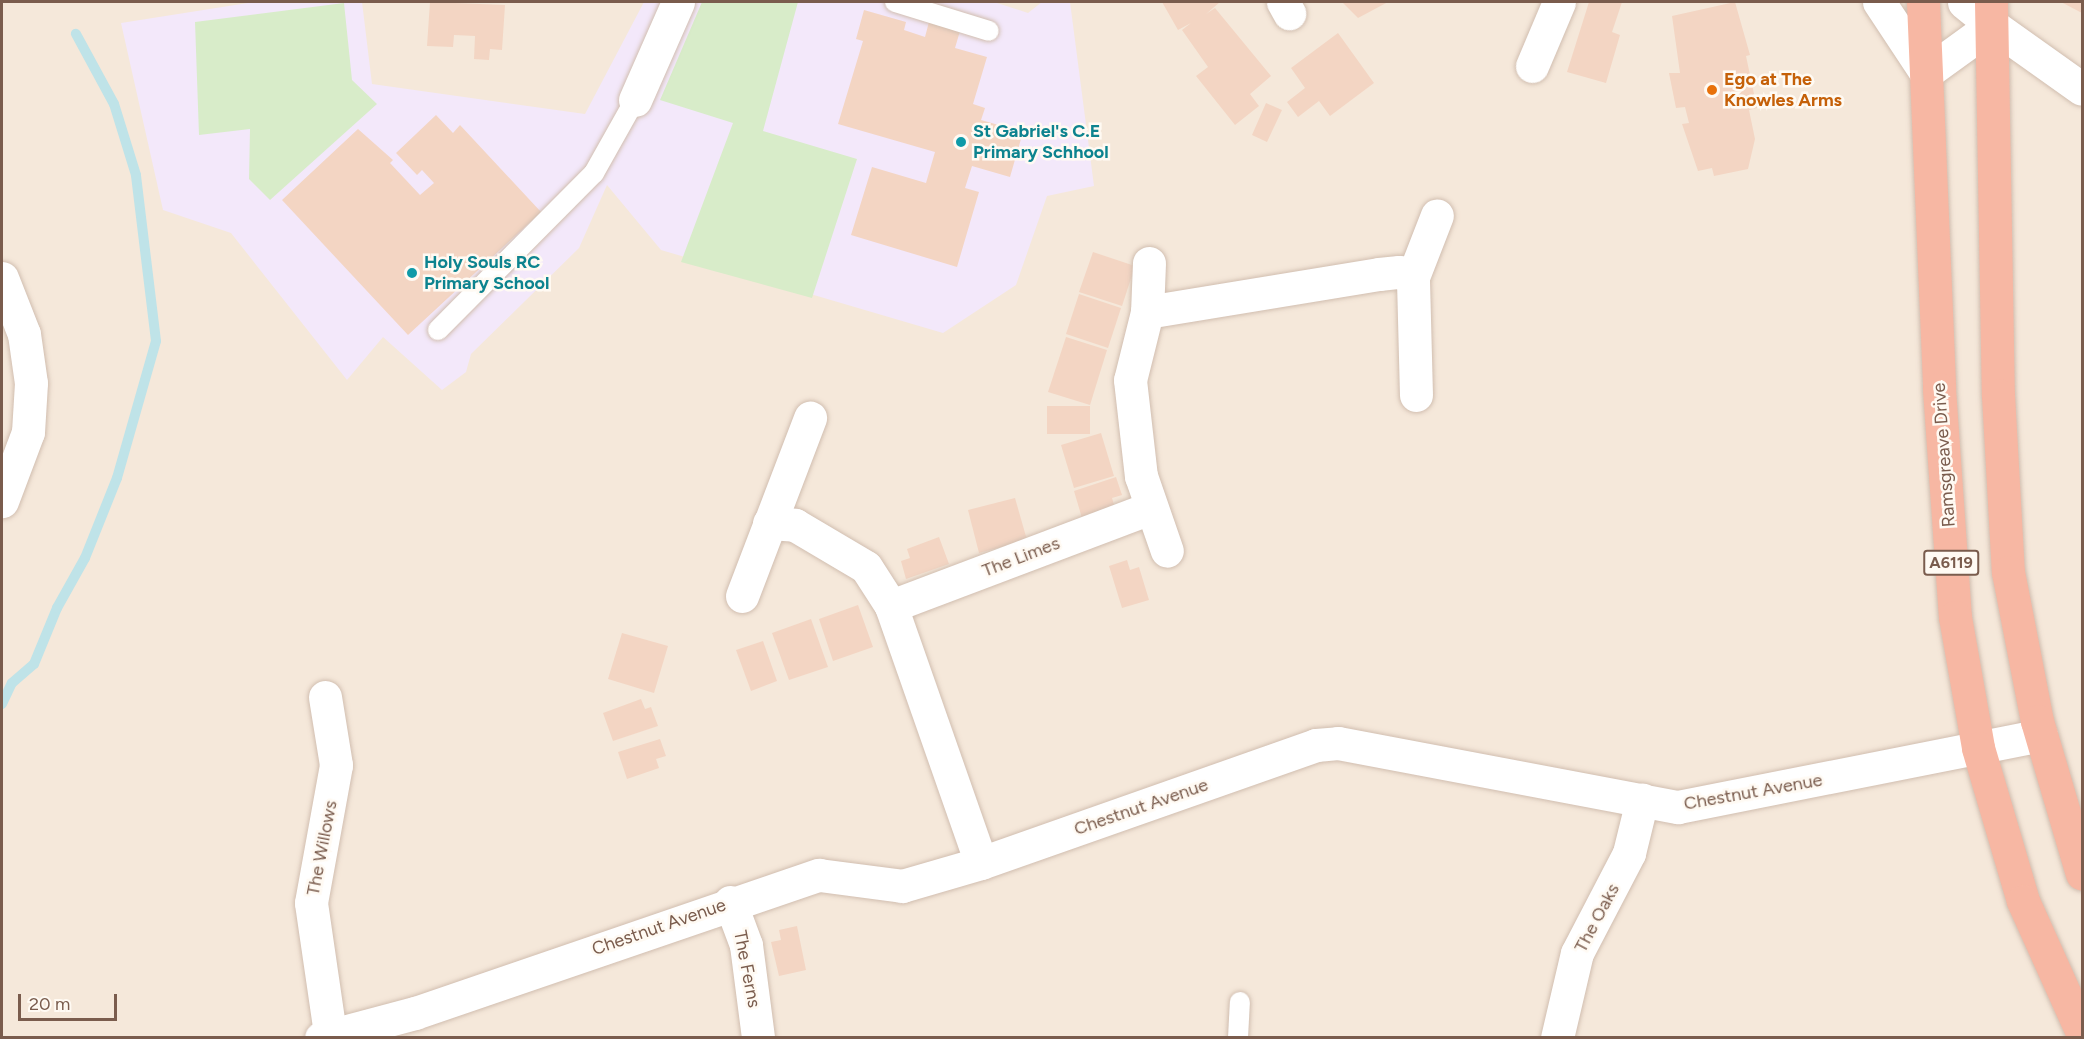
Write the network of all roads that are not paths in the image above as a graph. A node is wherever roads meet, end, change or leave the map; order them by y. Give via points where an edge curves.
1 (678, 2) edge
2 (895, 2) edge
3 (1559, 2) edge
4 (1879, 2) edge
5 (1923, 2) edge
6 (1964, 2) edge
7 (1991, 13) edge
8 (989, 31) dead end
9 (1532, 66) dead end
10 (1926, 73) junction
11 (2082, 89) edge
12 (635, 100) joint
13 (1437, 215) dead end
14 (1149, 263) dead end
15 (1413, 277) junction
16 (2, 278) edge
17 (1147, 312) junction
18 (438, 330) dead end
19 (1416, 395) dead end
20 (810, 418) dead end
21 (2, 501) edge
22 (1151, 508) junction
23 (769, 524) junction
24 (1167, 551) dead end
25 (742, 596) dead end
26 (891, 606) junction
27 (325, 698) dead end
28 (2041, 735) junction
29 (1978, 748) junction
30 (1642, 800) junction
31 (2079, 860) edge
32 (981, 863) junction
33 (730, 902) junction
34 (1240, 1002) dead end
35 (2082, 1032) edge
36 (325, 1036) edge
37 (758, 1038) edge
38 (1238, 1038) edge
39 (1557, 1038) edge

1 - 12 street
2 - 8 lane
3 - 9 street
4 - 10 street
5 - 10 highway, Ramsgreave Drive / A6119
6 - 7 street
7 - 10 street
7 - 11 street
7 - 28 highway via 1998,395 2008,572
10 - 29 highway, Ramsgreave Drive / A6119 via 1955,618
12 - 18 lane via 594,173
13 - 15 street
14 - 17 street
15 - 17 street via 1400,272 1379,274
15 - 19 street
16 - 21 street via 24,334 31,383 28,432
17 - 22 street via 1130,381 1141,476
20 - 23 street
22 - 24 street
22 - 26 street, The Limes
23 - 25 street
23 - 26 street via 795,525 866,567
26 - 32 street
27 - 36 street, The Willows via 336,765 311,903
28 - 29 street, Chestnut Avenue
28 - 31 highway
29 - 30 street, Chestnut Avenue via 1678,807
29 - 35 highway, Ramsgreave Drive / A6119 via 2023,901
30 - 32 street, Chestnut Avenue via 1338,743 1316,746
30 - 39 street, The Oaks via 1629,853 1577,953
32 - 33 street, Chestnut Avenue via 902,886 819,875
33 - 36 street, Chestnut Avenue via 415,1013
33 - 37 street, The Ferns via 746,945
34 - 38 lane

